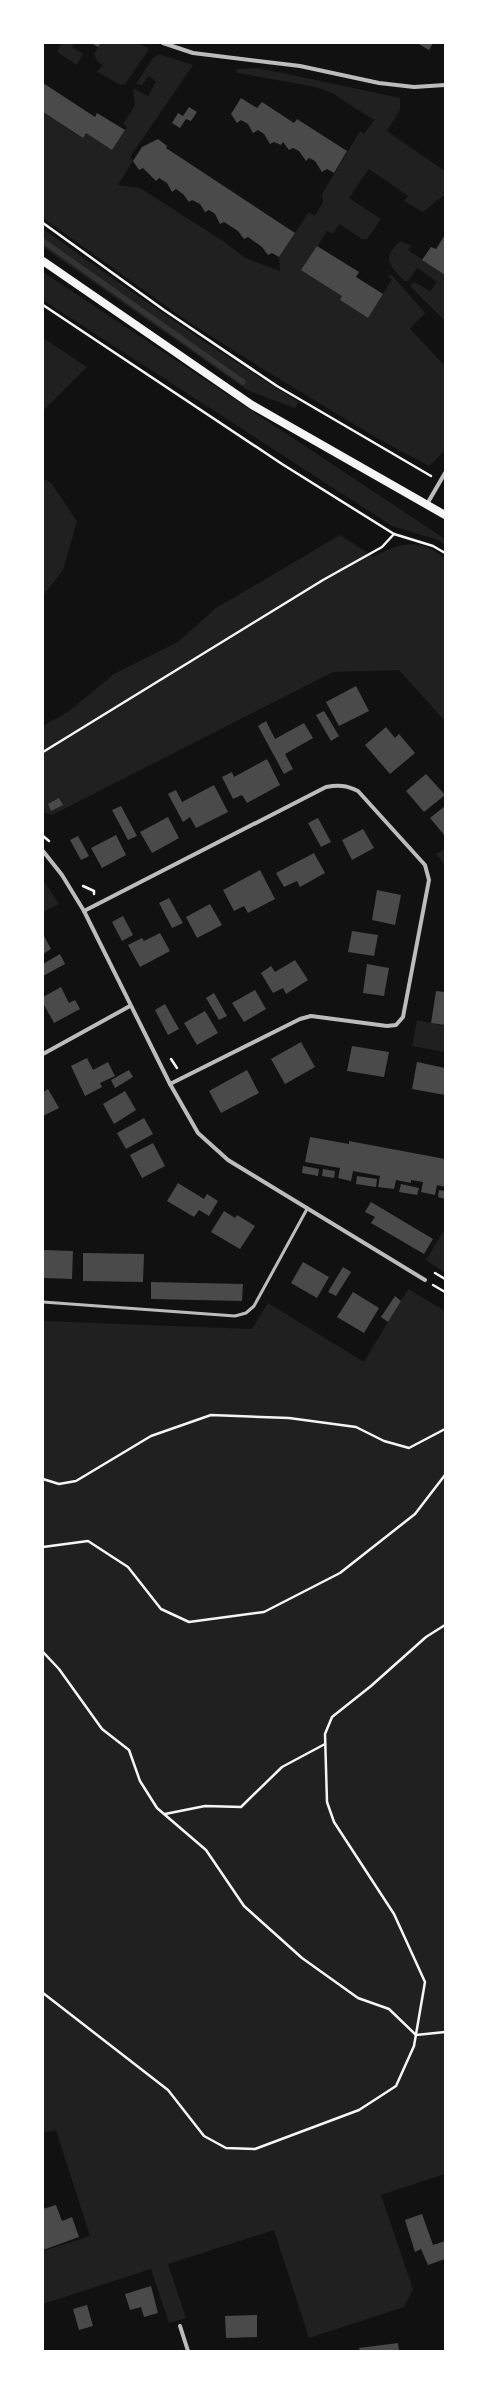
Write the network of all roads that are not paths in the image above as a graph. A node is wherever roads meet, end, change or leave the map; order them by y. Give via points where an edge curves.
1 (163, 43) edge
2 (445, 85) edge
3 (43, 261) edge
4 (445, 472) edge
5 (427, 504) junction
6 (445, 515) edge
7 (43, 852) edge
8 (84, 911) junction
9 (130, 1006) junction
10 (43, 1054) edge
11 (170, 1084) junction
12 (307, 1209) junction
13 (424, 1280) dead end
14 (43, 1302) edge
15 (180, 2326) dead end
16 (188, 2351) edge

1 - 2 street via 193,53 300,66 379,83 414,87
3 - 5 main road via 252,405
4 - 5 street
5 - 6 main road
7 - 8 street via 62,875
8 - 9 street
8 - 11 street via 326,787 337,785 349,786 358,791 425,865 429,880 403,1017 396,1025 311,1016 300,1019
9 - 10 street
9 - 11 street
11 - 12 street via 198,1133 213,1148
12 - 13 street
12 - 14 lane via 254,1306 246,1313 235,1316
15 - 16 street

